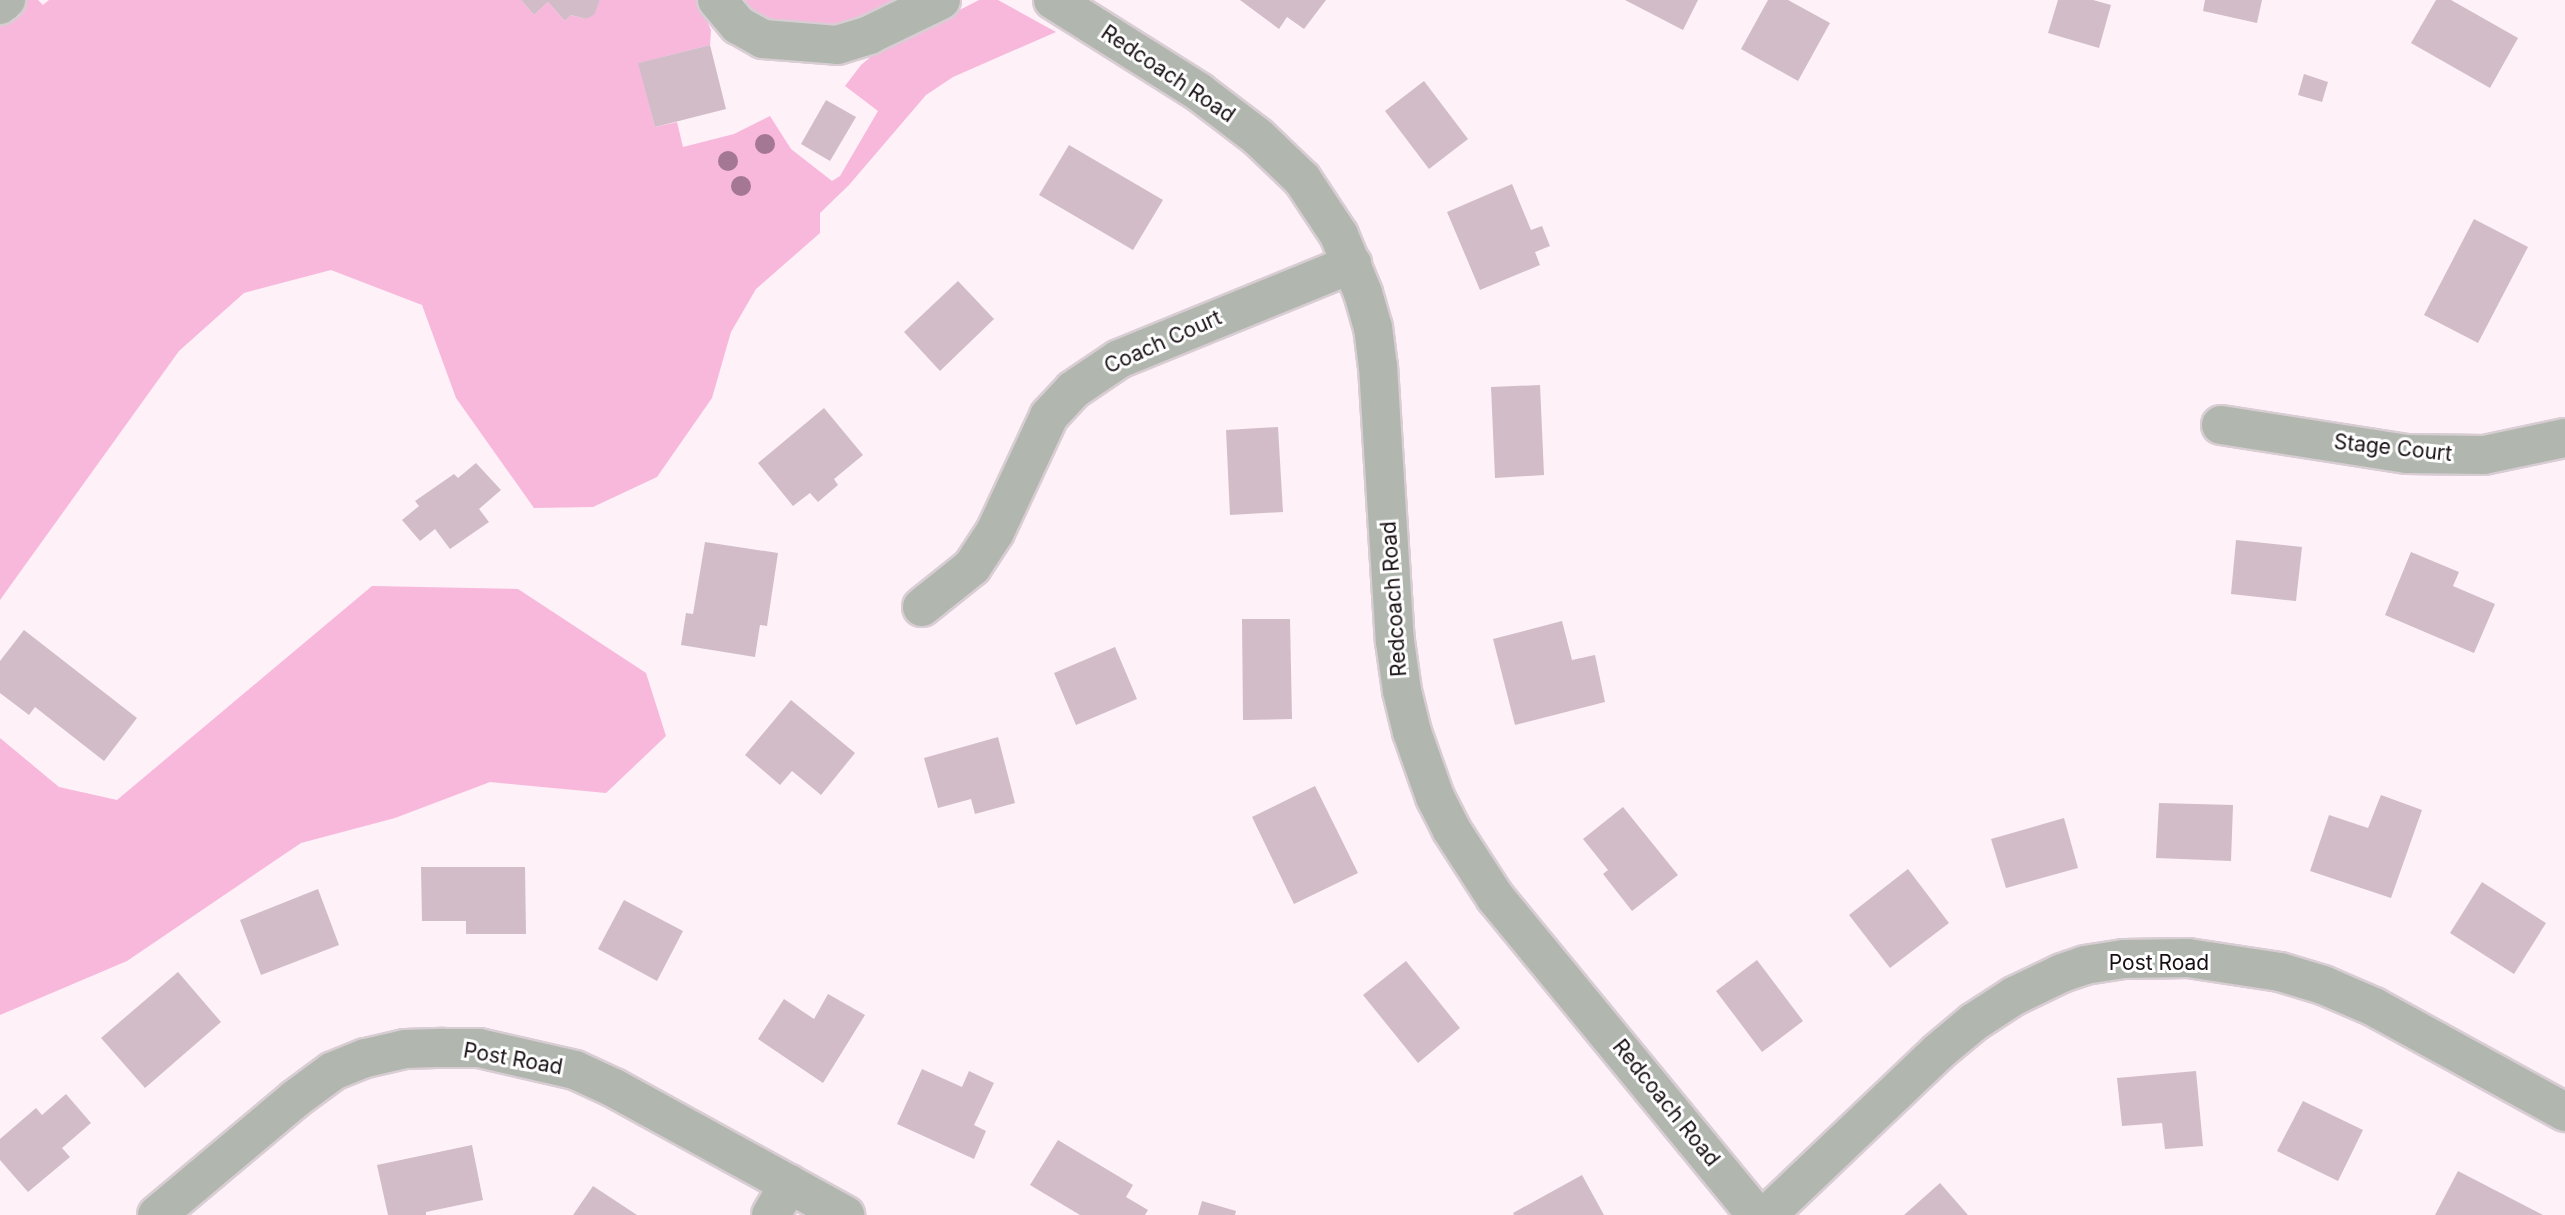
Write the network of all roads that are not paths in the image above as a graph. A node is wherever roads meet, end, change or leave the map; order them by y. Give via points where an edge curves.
1 (6, 0) edge
2 (716, 0) edge
3 (941, 0) edge
4 (1064, 2) edge
5 (0, 5) edge
6 (1352, 264) junction
7 (2221, 425) dead end
8 (2565, 438) edge
9 (922, 607) dead end
10 (2565, 1112) edge
11 (780, 1200) edge
12 (157, 1215) edge
13 (845, 1215) edge
14 (1756, 1215) edge
15 (1767, 1215) edge

1 - 5 street
2 - 3 street via 738,25 763,39 837,45 869,35
4 - 6 street, Redcoach Road via 1199,92 1272,150 1322,207
6 - 9 street, Coach Court via 1119,359 1073,390 1049,416 995,532 972,567
6 - 14 street, Redcoach Road via 1373,327 1378,366 1402,691 1435,797 1495,897
7 - 8 street, Stage Court via 2407,454 2484,455
10 - 15 street, Post Road via 2374,1007 2323,985 2280,972 2211,961 2124,959 2062,973 1974,1022
11 - 12 street, Post Road via 614,1088 575,1070 479,1048 405,1049 333,1071
11 - 13 street, Post Road

